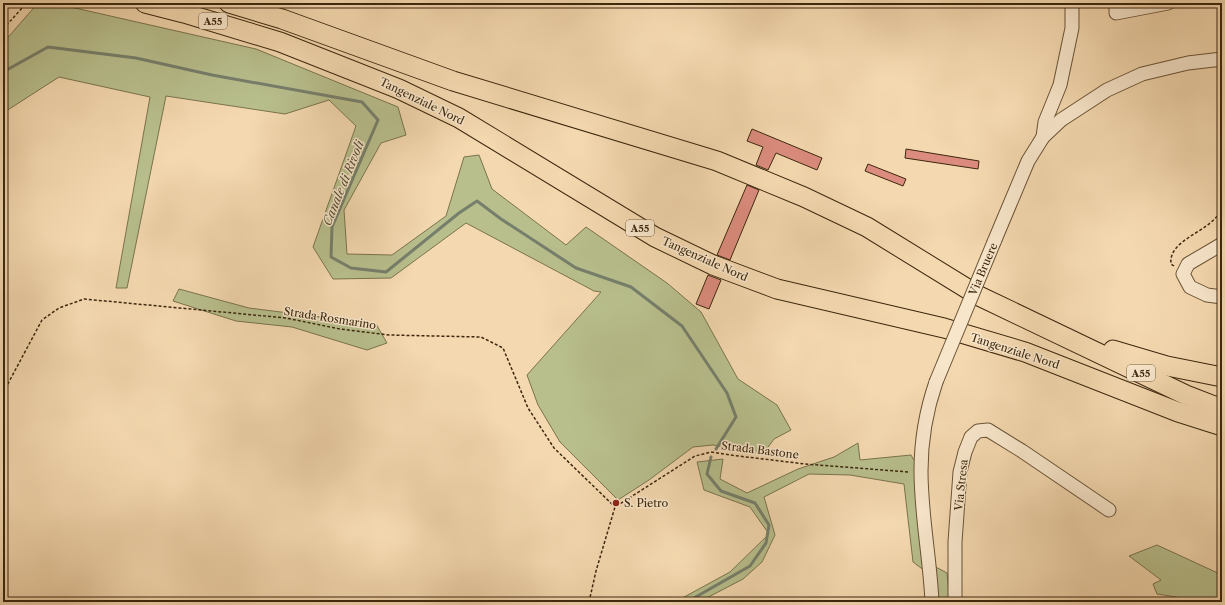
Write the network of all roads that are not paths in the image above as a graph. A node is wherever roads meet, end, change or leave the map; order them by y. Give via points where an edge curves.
1 (145, 3) edge
2 (229, 3) edge
3 (1072, 3) edge
4 (1116, 3) edge
5 (1168, 3) edge
6 (1222, 59) edge
7 (1043, 137) junction
8 (1222, 244) edge
9 (1222, 297) edge
10 (1062, 335) junction
11 (1222, 377) edge
12 (1222, 409) edge
13 (1178, 412) junction
14 (1222, 426) edge
15 (1222, 434) edge
16 (1108, 510) dead end
17 (932, 602) edge
18 (955, 602) edge

1 - 13 highway, Tangenziale Nord / A55 via 280,42 400,88 459,118 655,237 720,267 777,289 944,328 1025,352
2 - 10 highway, A55 via 282,19 460,83 717,161 804,197 867,227 979,296
3 - 7 street via 1072,28 1060,85 1045,122
4 - 5 street via 1116,13
6 - 7 street, Via Bruere via 1156,69 1127,80 1080,107
7 - 17 street, Via Bruere, bridge via 1028,161 930,399 921,472
8 - 9 street via 1188,264 1183,274 1190,287 1207,295
10 - 11 highway, A55 via 1167,366
10 - 12 highway, A55 via 1186,395
13 - 14 highway, A55
13 - 15 highway, A55
16 - 18 street, Via Stresa via 995,434 988,430 978,431 971,437 964,452 960,472

